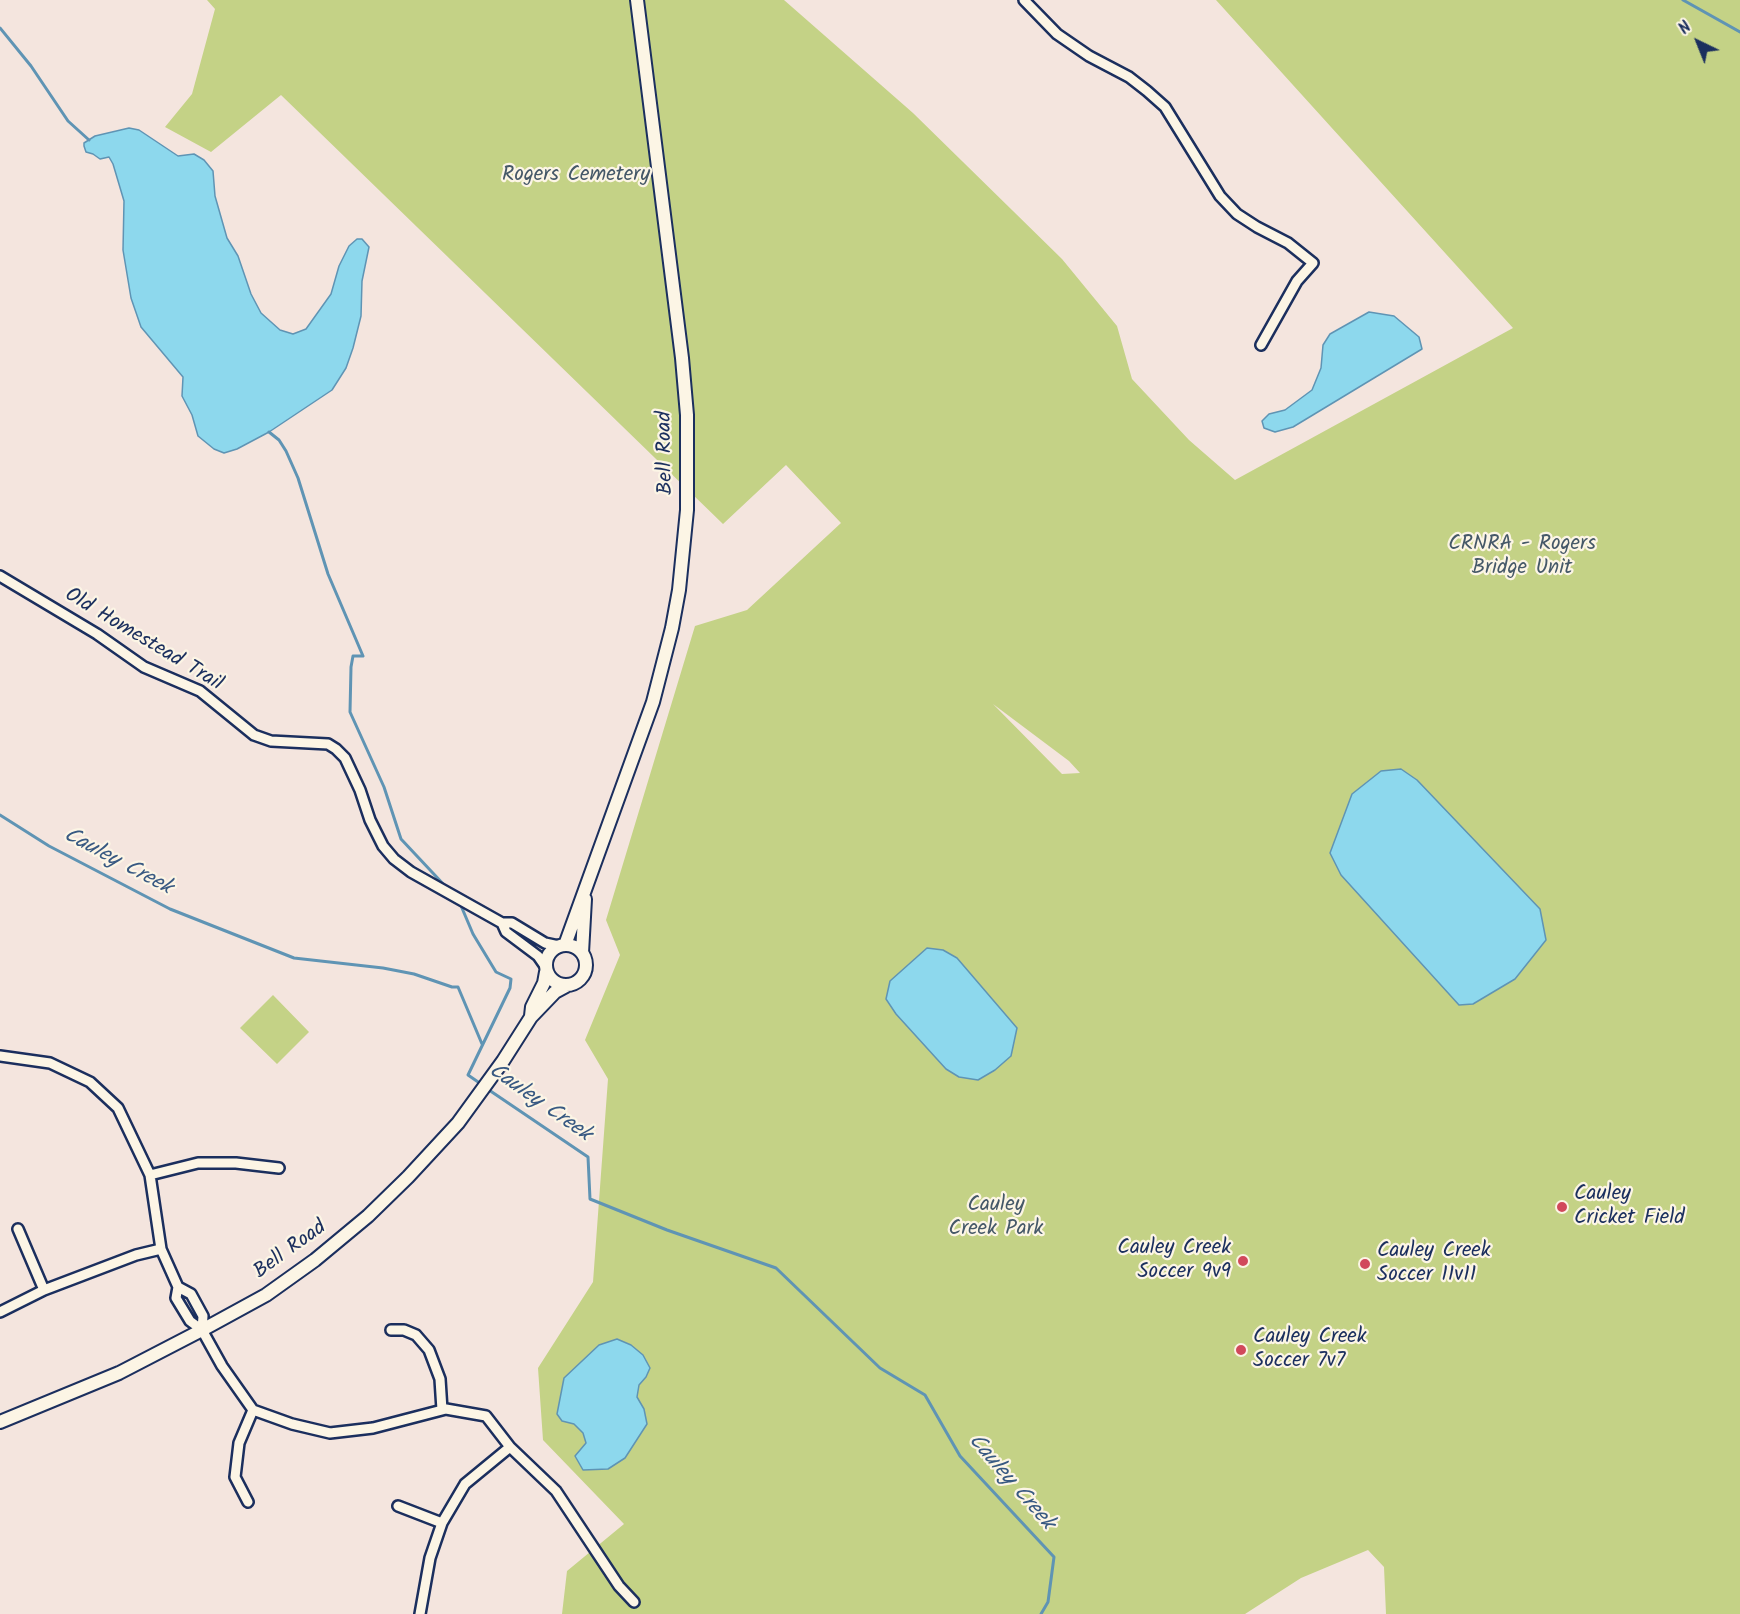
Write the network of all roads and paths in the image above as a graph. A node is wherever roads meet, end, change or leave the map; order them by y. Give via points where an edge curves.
1 (637, 0) edge
2 (1024, 0) edge
3 (1261, 345) dead end
4 (0, 576) edge
5 (585, 892) junction
6 (502, 923) junction
7 (562, 945) junction
8 (582, 953) junction
9 (546, 969) junction
10 (568, 986) junction
11 (531, 1017) junction
12 (0, 1056) edge
13 (279, 1168) dead end
14 (150, 1174) junction
15 (18, 1229) dead end
16 (161, 1249) junction
17 (178, 1287) junction
18 (44, 1290) junction
19 (0, 1312) edge
20 (202, 1330) junction
21 (391, 1330) dead end
22 (253, 1410) junction
23 (442, 1410) junction
24 (0, 1422) edge
25 (510, 1447) junction
26 (248, 1502) dead end
27 (398, 1506) dead end
28 (442, 1523) junction
29 (634, 1602) dead end
30 (420, 1614) edge

1 - 5 street, Bell Road via 682,358 687,415 687,510 679,590 663,663 647,721
2 - 3 street via 1057,34 1129,77 1165,107 1220,196 1238,214 1314,263 1296,281
4 - 6 street, Old Homestead Trail via 144,667 200,691 254,735 271,741 328,744 336,749 345,758 370,820 394,859
5 - 7 street, Bell Road
5 - 8 street, Bell Road
6 - 7 street via 512,923 545,943
6 - 9 street via 506,932 538,956
7 - 8 street
7 - 9 street, Bell Road via 549,954
8 - 10 street, Bell Road via 584,973
9 - 10 street via 555,983
9 - 11 street, Bell Road
10 - 11 street, Bell Road via 555,992
11 - 20 street, Bell Road via 458,1123 368,1216 266,1295
12 - 14 street via 50,1063 90,1082 118,1108
13 - 14 street via 198,1163
14 - 16 street
15 - 18 street
16 - 17 street
16 - 18 street
17 - 20 street via 176,1298 189,1321
17 - 20 street via 190,1294 203,1316
18 - 19 street
20 - 22 street
20 - 24 street, Bell Road via 119,1373
21 - 23 street via 416,1335 429,1350 440,1379
22 - 23 street via 330,1433 373,1428
22 - 26 street via 239,1443 235,1477
23 - 25 street via 486,1416
25 - 28 street via 465,1484
25 - 29 street via 556,1491 619,1586
27 - 28 street
28 - 30 street via 430,1558

